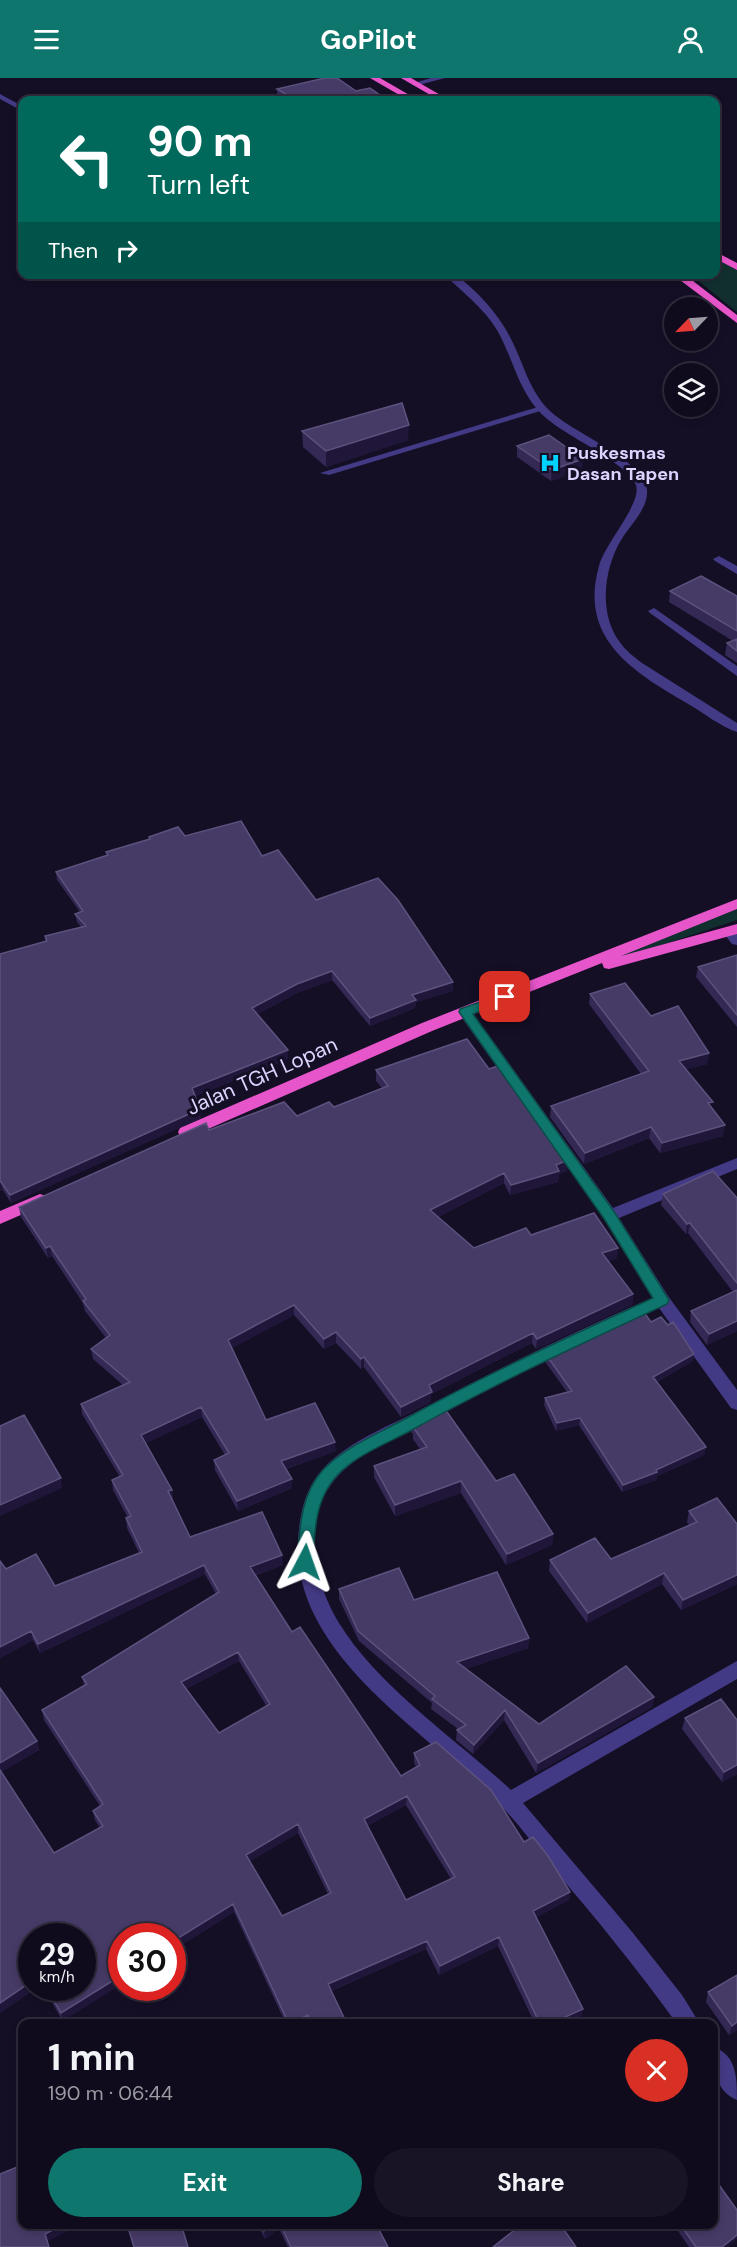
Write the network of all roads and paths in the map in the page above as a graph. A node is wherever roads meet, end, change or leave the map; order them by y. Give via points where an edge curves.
1 (374, 78) edge
2 (405, 78) edge
3 (441, 78) edge
4 (416, 84) junction
5 (0, 96) edge
6 (407, 96) edge
7 (438, 96) edge
8 (18, 107) edge
9 (720, 257) edge
10 (737, 267) edge
11 (455, 279) edge
12 (684, 279) edge
13 (737, 320) edge
14 (542, 409) junction
15 (325, 473) edge
16 (719, 559) dead end
17 (737, 571) edge
18 (654, 611) dead end
19 (737, 672) edge
20 (737, 728) edge
21 (737, 904) edge
22 (734, 933) edge
23 (544, 982) junction
24 (465, 1012) junction
25 (174, 1137) edge
26 (737, 1163) edge
27 (51, 1195) edge
28 (610, 1216) junction
29 (0, 1218) edge
30 (662, 1300) junction
31 (737, 1402) edge
32 (737, 1669) edge
33 (509, 1801) junction
34 (686, 2019) edge
35 (718, 2063) edge
36 (737, 2089) edge

1 - 6 highway
2 - 4 highway
3 - 4 street
4 - 7 highway
5 - 8 street
9 - 10 highway
11 - 14 street via 490,312 530,393
12 - 13 highway
14 - 15 street
14 - 20 street via 631,470 640,484 638,503 604,570 600,598 606,630 636,664
16 - 17 street
18 - 19 street
21 - 23 highway
22 - 23 highway
23 - 24 highway, Jalan TGH Lopan
24 - 25 highway, Jalan TGH Lopan
24 - 28 street
26 - 28 street
27 - 29 highway
28 - 30 street
30 - 31 street
30 - 33 street via 478,1386 346,1458 326,1477 308,1516 305,1562 313,1592 328,1623 351,1654 386,1689
32 - 33 street
33 - 34 street via 659,1980
35 - 36 street

